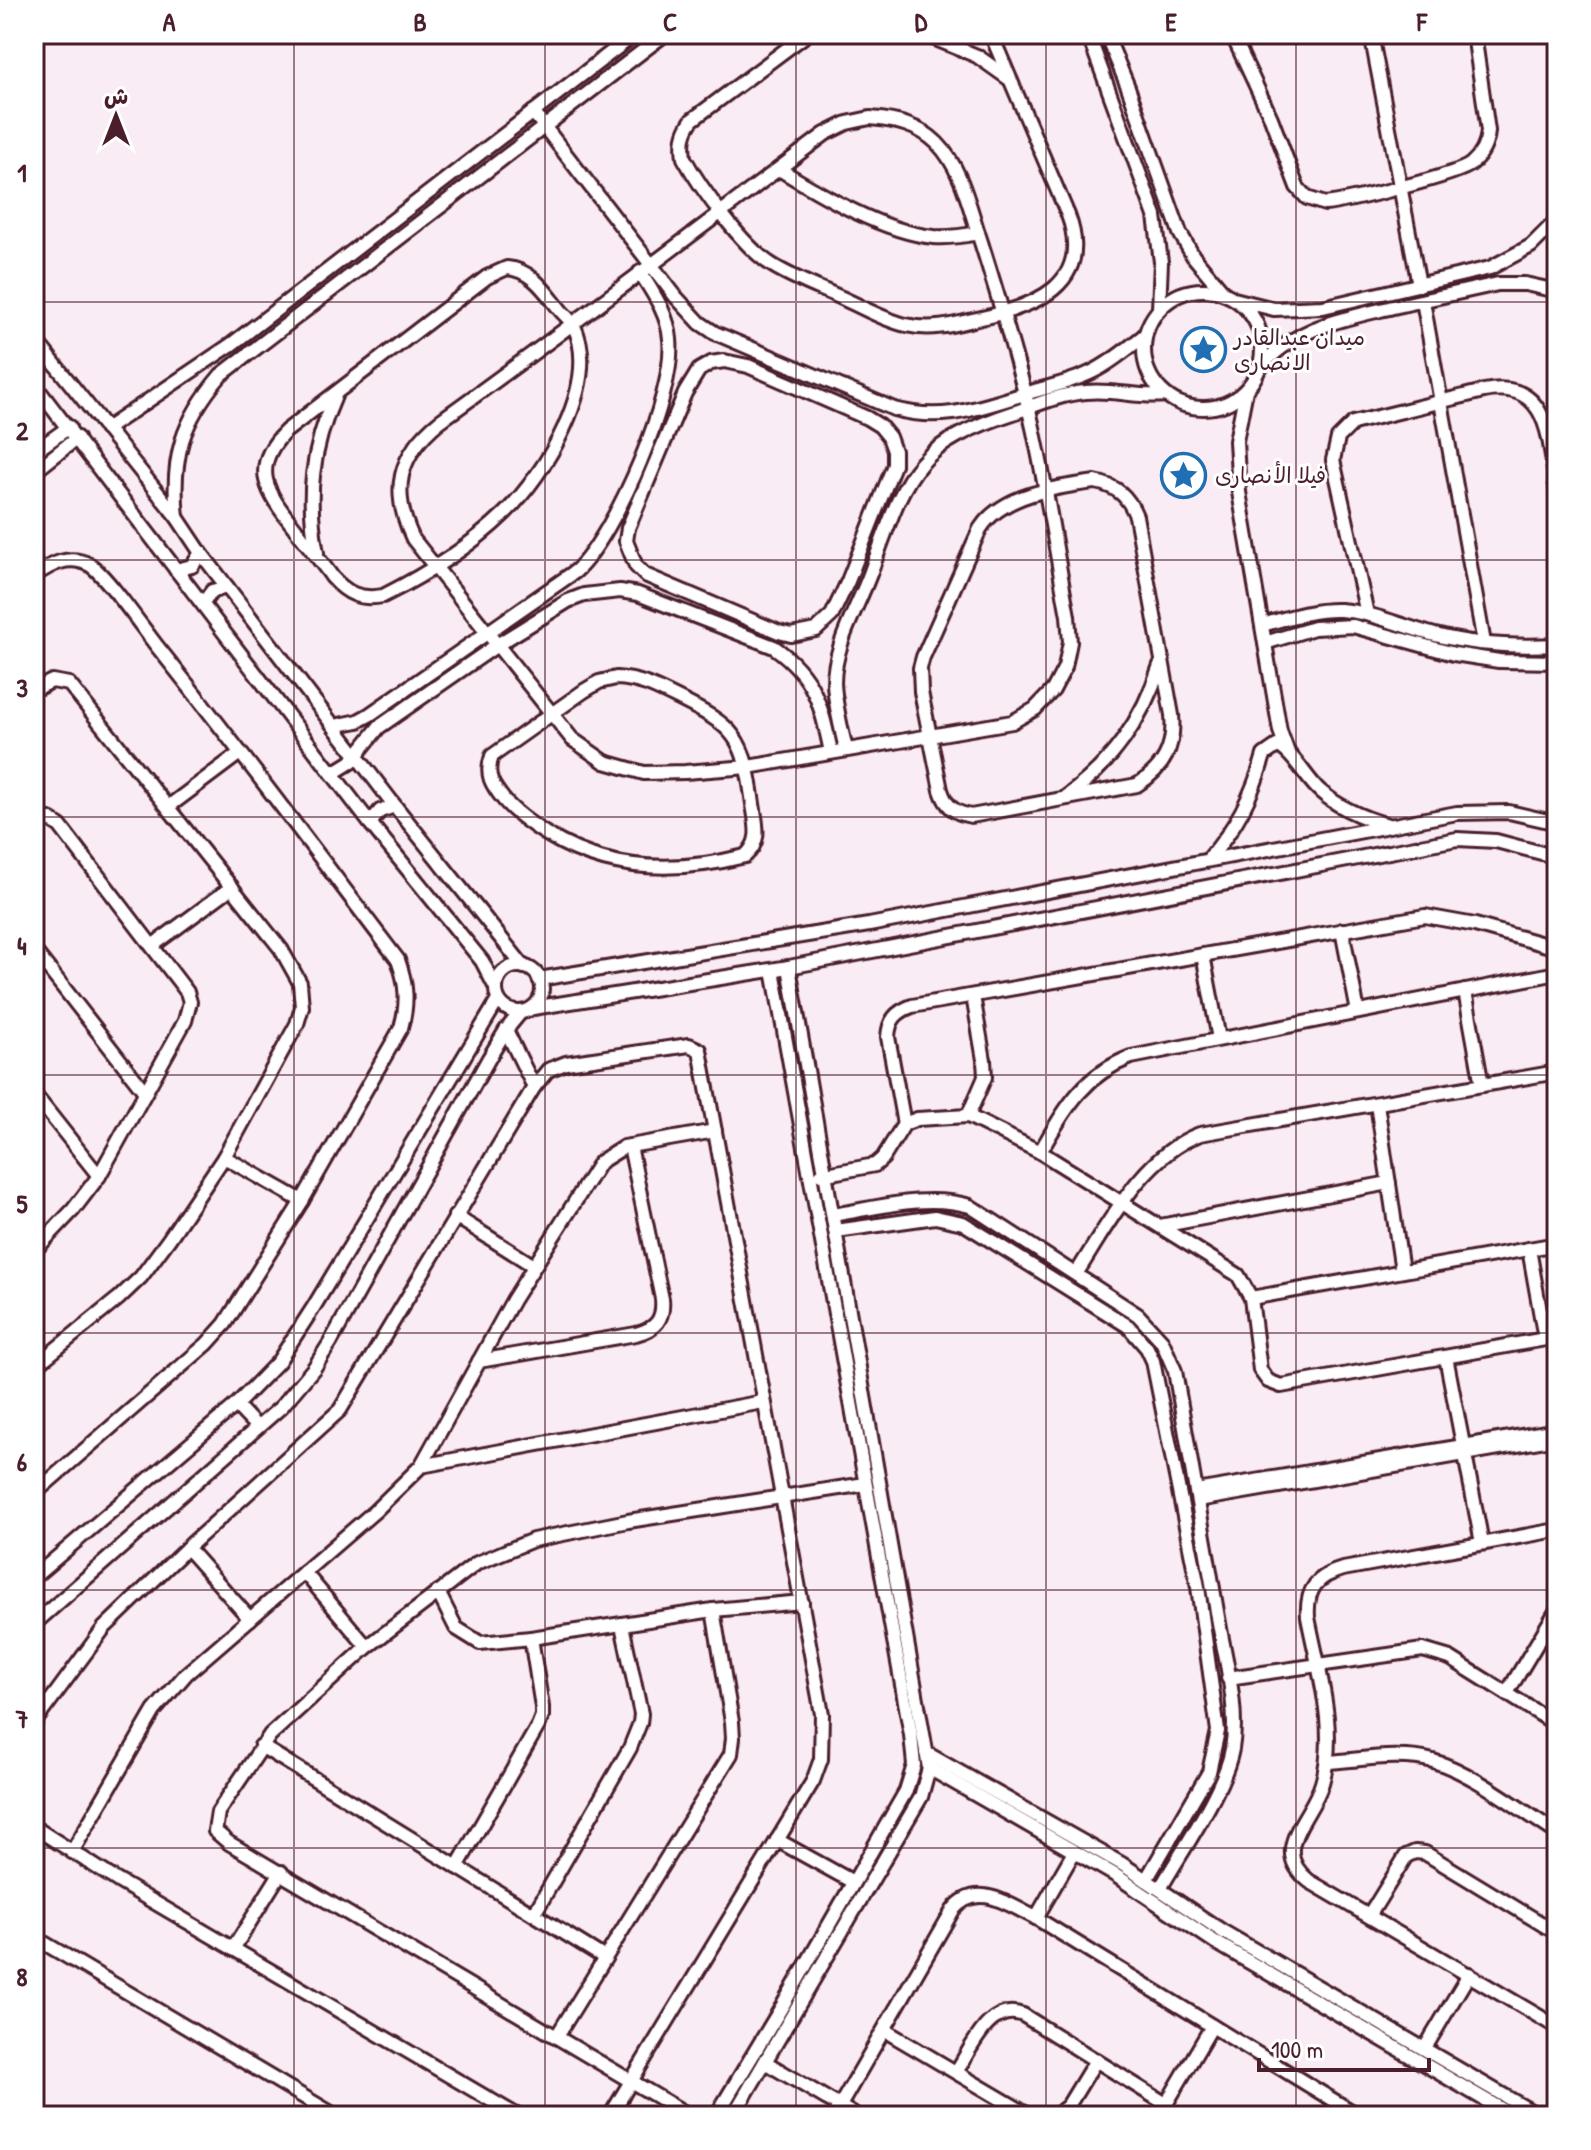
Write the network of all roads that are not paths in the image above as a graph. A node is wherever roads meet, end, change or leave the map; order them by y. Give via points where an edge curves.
1 (635, 34) edge
2 (665, 34) edge
3 (807, 34) edge
4 (923, 34) edge
5 (991, 34) edge
6 (1088, 34) edge
7 (1106, 34) edge
8 (1232, 34) edge
9 (1371, 34) edge
10 (1474, 34) edge
11 (1010, 79) junction
12 (533, 112) junction
13 (545, 127) junction
14 (779, 169) junction
15 (1399, 186) junction
16 (722, 211) junction
17 (1557, 220) edge
18 (978, 233) junction
19 (645, 268) junction
20 (1419, 285) junction
21 (1557, 291) edge
22 (1232, 297) junction
23 (1423, 301) junction
24 (1159, 309) junction
25 (1004, 313) junction
26 (574, 326) junction
27 (1145, 335) junction
28 (34, 338) edge
29 (731, 341) junction
30 (724, 361) junction
31 (1260, 368) junction
32 (34, 384) edge
33 (1246, 390) junction
34 (336, 393) junction
35 (1025, 394) junction
36 (1165, 395) junction
37 (1441, 402) junction
38 (1029, 407) junction
39 (69, 427) junction
40 (106, 429) junction
41 (77, 438) junction
42 (34, 452) edge
43 (894, 465) junction
44 (34, 472) edge
45 (912, 473) junction
46 (1045, 492) junction
47 (1557, 492) edge
48 (177, 517) junction
49 (201, 553) junction
50 (318, 558) junction
51 (434, 566) junction
52 (176, 570) junction
53 (645, 575) junction
54 (34, 576) edge
55 (227, 587) junction
56 (638, 594) junction
57 (203, 603) junction
58 (839, 603) junction
59 (856, 612) junction
60 (1367, 614) junction
61 (1262, 625) junction
62 (779, 632) junction
63 (487, 633) junction
64 (1265, 643) junction
65 (1484, 643) junction
66 (497, 645) junction
67 (1557, 645) edge
68 (774, 647) junction
69 (1161, 662) junction
70 (1557, 662) edge
71 (34, 690) edge
72 (551, 713) junction
73 (334, 726) junction
74 (929, 735) junction
75 (846, 749) junction
76 (1287, 750) junction
77 (831, 752) junction
78 (240, 753) junction
79 (356, 756) junction
80 (748, 767) junction
81 (330, 770) junction
82 (1063, 799) junction
83 (395, 806) junction
84 (168, 807) junction
85 (34, 817) edge
86 (370, 823) junction
87 (1557, 823) edge
88 (1391, 826) junction
89 (1557, 857) edge
90 (1208, 860) junction
91 (232, 887) junction
92 (941, 912) junction
93 (901, 919) junction
94 (1342, 930) junction
95 (945, 937) junction
96 (900, 945) junction
97 (152, 946) junction
98 (1557, 948) edge
99 (34, 950) edge
100 (1203, 955) junction
101 (524, 967) junction
102 (789, 967) junction
103 (773, 970) junction
104 (1557, 973) edge
105 (539, 979) junction
106 (1465, 991) junction
107 (497, 994) junction
108 (973, 996) junction
109 (526, 1010) junction
110 (1358, 1012) junction
111 (506, 1030) junction
112 (1219, 1039) junction
113 (1557, 1072) edge
114 (1482, 1085) junction
115 (534, 1087) junction
116 (145, 1092) junction
117 (34, 1094) edge
118 (1377, 1104) junction
119 (968, 1116) junction
120 (904, 1124) junction
121 (715, 1131) junction
122 (630, 1146) junction
123 (1040, 1152) junction
124 (224, 1157) junction
125 (825, 1174) junction
126 (99, 1176) junction
127 (810, 1177) junction
128 (1389, 1183) junction
129 (302, 1201) junction
130 (1122, 1203) junction
131 (833, 1215) junction
132 (455, 1216) junction
133 (1160, 1226) junction
134 (836, 1231) junction
135 (1557, 1244) edge
136 (36, 1246) edge
137 (1529, 1249) junction
138 (534, 1266) junction
139 (1402, 1271) junction
140 (1076, 1274) junction
141 (1251, 1298) junction
142 (1138, 1315) junction
143 (1128, 1326) junction
144 (1551, 1338) edge
145 (1446, 1357) junction
146 (479, 1361) junction
147 (34, 1367) edge
148 (763, 1402) junction
149 (236, 1405) junction
150 (257, 1427) junction
151 (1557, 1430) edge
152 (1557, 1438) edge
153 (1464, 1450) junction
154 (421, 1466) junction
155 (865, 1484) junction
156 (34, 1494) edge
157 (781, 1496) junction
158 (1197, 1496) junction
159 (1557, 1530) edge
160 (1482, 1543) junction
161 (187, 1548) junction
162 (304, 1572) junction
163 (34, 1577) edge
164 (1213, 1585) junction
165 (1198, 1587) junction
166 (438, 1592) junction
167 (802, 1602) junction
168 (713, 1610) junction
169 (1557, 1610) edge
170 (250, 1619) junction
171 (34, 1624) edge
172 (622, 1625) junction
173 (531, 1638) junction
174 (367, 1647) junction
175 (1317, 1665) junction
176 (906, 1672) junction
177 (1228, 1678) junction
178 (1507, 1693) junction
179 (34, 1723) edge
180 (1557, 1725) edge
181 (261, 1746) junction
182 (926, 1753) junction
183 (1327, 1762) junction
184 (929, 1768) junction
185 (976, 1788) junction
186 (34, 1827) edge
187 (885, 1828) junction
188 (1557, 1833) edge
189 (898, 1836) junction
190 (777, 1840) junction
191 (72, 1852) junction
192 (1074, 1852) junction
193 (457, 1867) junction
194 (1119, 1869) junction
195 (281, 1872) junction
196 (1146, 1880) junction
197 (853, 1882) junction
198 (1160, 1889) junction
199 (534, 1914) junction
200 (1369, 1916) junction
201 (1036, 1918) junction
202 (1557, 1933) edge
203 (34, 1937) edge
204 (233, 1949) junction
205 (605, 1958) junction
206 (1469, 1974) junction
207 (783, 2005) junction
208 (796, 2013) junction
209 (1212, 2026) junction
210 (1557, 2027) edge
211 (884, 2030) junction
212 (557, 2036) junction
213 (1425, 2048) junction
214 (1096, 2060) junction
215 (765, 2062) junction
216 (956, 2072) junction
217 (632, 2081) junction
218 (1469, 2081) junction
219 (1162, 2110) edge
220 (837, 2111) edge
221 (336, 2116) edge
222 (518, 2116) edge
223 (610, 2116) edge
224 (690, 2116) edge
225 (716, 2116) edge
226 (733, 2116) edge
227 (856, 2116) edge
228 (1030, 2116) edge
229 (1055, 2116) edge
230 (1359, 2116) edge
231 (1513, 2116) edge
232 (1539, 2116) edge

1 - 12 street
2 - 13 street
3 - 16 street via 702,111 684,131 684,158
4 - 11 street via 977,56
5 - 11 street
6 - 24 street via 1155,216 1161,262
7 - 22 street via 1180,233 1208,277
8 - 15 street via 1301,193 1325,204
9 - 15 street
10 - 15 street via 1488,124 1482,151 1460,171
11 - 25 street via 1068,215 1075,251 1061,284 1047,296
12 - 13 street
12 - 40 street via 232,344
13 - 19 street
13 - 48 street via 221,375 201,399 181,441 174,486
14 - 16 street
14 - 18 street via 846,206 911,232 944,237
14 - 18 street via 847,123 894,120 917,128 951,161
15 - 20 street
16 - 19 street
16 - 25 street via 748,246 772,265 902,325 941,328
17 - 20 street via 1531,246 1504,262
18 - 25 street
19 - 26 street
19 - 29 street via 687,311
19 - 63 street via 666,320 671,354 667,388 644,450 607,532 588,560
20 - 22 street via 1293,310
21 - 23 street via 1498,284
22 - 24 street via 1213,291 1184,293
22 - 31 street via 1252,315 1259,330
23 - 31 street via 1320,325 1280,347
23 - 37 street
24 - 27 street
25 - 35 street
26 - 34 street via 527,273 507,268 487,277
26 - 51 street via 580,372 577,396 557,444 506,512
26 - 51 street via 440,421 409,454 400,486 403,519
27 - 35 street via 1097,370
27 - 36 street via 1146,368
28 - 40 street
29 - 30 street
29 - 35 street via 915,415 957,413
30 - 43 street via 748,366 880,426 889,437
30 - 53 street via 699,370 692,380 628,528 629,554
31 - 33 street
32 - 39 street
33 - 36 street via 1218,407 1202,409
33 - 61 street via 1235,459
34 - 50 street via 320,435 310,490
34 - 50 street via 286,431 265,460 270,496
35 - 38 street
36 - 38 street via 1084,392
37 - 47 street via 1499,388 1529,397 1546,423
37 - 60 street via 1353,423 1335,445 1333,460
37 - 65 street
38 - 45 street via 955,435
38 - 46 street
39 - 41 street
39 - 42 street
40 - 48 street
41 - 44 street
41 - 52 street
43 - 45 street
43 - 58 street
45 - 59 street
46 - 69 street via 1095,482 1122,492 1131,503
46 - 74 street via 1003,505 980,529 923,657 919,680
46 - 74 street via 1068,616 1065,667 1044,700 1012,722
48 - 49 street
49 - 52 street via 192,566
49 - 55 street
50 - 51 street via 341,588 369,598 383,596
51 - 63 street
52 - 57 street
53 - 56 street
53 - 62 street
54 - 78 street via 67,560 91,566
55 - 57 street via 212,591
55 - 73 street
56 - 66 street via 584,595
56 - 68 street
57 - 81 street
58 - 59 street
58 - 62 street via 816,630
59 - 75 street via 835,669
60 - 61 street via 1324,610
60 - 65 street
61 - 64 street
62 - 68 street
63 - 66 street
63 - 73 street via 369,715
64 - 70 street via 1314,628 1353,626 1454,654
64 - 76 street
65 - 67 street
66 - 72 street
66 - 79 street via 379,727
68 - 77 street via 815,691
69 - 82 street via 1135,725 1115,753
69 - 82 street via 1173,731 1163,764 1137,785
71 - 84 street via 52,681 69,684
72 - 80 street via 572,739 605,762 644,773
72 - 80 street via 599,682 634,679 719,720
72 - 80 street via 492,756 489,778 512,809 536,827 587,854 615,862 672,867 745,856 757,839
73 - 79 street
74 - 75 street
74 - 82 street via 944,800 960,814
75 - 77 street
76 - 88 street via 1305,777 1335,803
76 - 90 street via 1277,746 1267,751 1242,816
77 - 80 street
78 - 84 street
78 - 129 street via 398,960 404,976 401,1028
79 - 81 street via 345,767
79 - 83 street
81 - 86 street
83 - 86 street via 380,811
83 - 101 street
84 - 91 street
85 - 97 street via 60,826
86 - 107 street via 482,961
87 - 88 street via 1490,811
88 - 90 street
89 - 95 street via 1496,841 1457,839
90 - 92 street
91 - 97 street
91 - 124 street via 287,959 303,995 297,1024
92 - 93 street
92 - 95 street via 937,919
93 - 96 street via 908,931
93 - 105 street
94 - 98 street via 1425,916
94 - 100 street
94 - 110 street
95 - 96 street
96 - 102 street
97 - 116 street via 190,1002 185,1021
99 - 116 street
100 - 108 street
100 - 112 street
101 - 105 street
101 - 107 street via 505,971
102 - 103 street
102 - 125 street
103 - 109 street
103 - 127 street
104 - 106 street
105 - 109 street via 542,991
106 - 110 street
106 - 114 street
107 - 109 street via 507,1010
107 - 149 street via 298,1333
108 - 119 street via 985,1077
108 - 120 street via 912,1006 889,1026
109 - 111 street
110 - 112 street
111 - 115 street
111 - 150 street via 330,1343 299,1387
112 - 123 street via 1131,1057 1094,1076
113 - 114 street
114 - 118 street
115 - 121 street via 548,1070 566,1063 694,1045 700,1050
115 - 132 street
116 - 126 street
117 - 126 street
118 - 128 street
118 - 130 street via 1183,1140
119 - 120 street
119 - 123 street
120 - 125 street via 875,1165
121 - 122 street
121 - 148 street
122 - 138 street via 600,1162
122 - 146 street via 662,1299 659,1323 636,1334
123 - 130 street
124 - 129 street
124 - 147 street via 141,1277
125 - 127 street
125 - 131 street
126 - 136 street
127 - 155 street
128 - 133 street
128 - 139 street
129 - 156 street via 216,1334
130 - 133 street
130 - 140 street
131 - 134 street
131 - 140 street via 952,1201 986,1215
132 - 138 street
132 - 161 street via 340,1410
133 - 141 street via 1238,1275
134 - 143 street via 935,1217 963,1223
134 - 176 street
135 - 137 street
137 - 139 street
137 - 144 street
138 - 146 street
139 - 141 street
140 - 142 street
141 - 145 street via 1260,1370 1281,1386
142 - 143 street
142 - 158 street via 1162,1341 1175,1371
143 - 165 street via 1147,1348 1157,1375
144 - 145 street
145 - 153 street
146 - 154 street
148 - 154 street
148 - 157 street
149 - 150 street
149 - 163 street
150 - 171 street
151 - 153 street
152 - 153 street
153 - 158 street
153 - 160 street
154 - 162 street
155 - 157 street
155 - 176 street
157 - 166 street via 533,1540 477,1563
157 - 167 street
158 - 164 street
159 - 160 street
160 - 175 street via 1326,1573 1307,1600
161 - 170 street
161 - 179 street via 104,1628
162 - 170 street
162 - 174 street
164 - 165 street
164 - 177 street
165 - 196 street via 1218,1717 1217,1745 1209,1772
166 - 173 street via 456,1628 480,1643
166 - 174 street
167 - 168 street
167 - 190 street via 822,1714 821,1759
168 - 172 street
168 - 205 street via 733,1730 731,1754
169 - 178 street
170 - 191 street via 186,1674 154,1711
172 - 173 street
172 - 199 street via 640,1723
173 - 193 street via 542,1716
174 - 181 street
175 - 177 street
175 - 178 street via 1423,1650 1450,1658
175 - 183 street via 1327,1722
176 - 182 street
176 - 187 street via 914,1765
177 - 198 street via 1233,1732 1228,1765
178 - 180 street
181 - 193 street
181 - 195 street via 218,1812 215,1831
182 - 184 street
182 - 185 street
183 - 188 street via 1431,1761
183 - 200 street via 1321,1787 1291,1845 1291,1859 1309,1881
184 - 185 street
184 - 189 street via 921,1797
185 - 192 street
185 - 194 street
186 - 191 street
187 - 189 street
187 - 197 street
189 - 208 street
190 - 197 street
190 - 217 street
191 - 204 street
192 - 194 street
192 - 201 street
193 - 199 street
194 - 196 street
194 - 218 street via 1215,1942
195 - 204 street
195 - 212 street
196 - 198 street
197 - 207 street
198 - 213 street via 1222,1931
199 - 205 street
200 - 202 street via 1406,1856 1415,1852 1425,1853
200 - 206 street
201 - 209 street
201 - 211 street via 989,1895 977,1894 959,1903
203 - 221 street
204 - 222 street
205 - 212 street
206 - 210 street
206 - 213 street
207 - 208 street
207 - 225 street
208 - 215 street
209 - 219 street
209 - 230 street
211 - 216 street
211 - 220 street
212 - 217 street
213 - 218 street
214 - 216 street via 1012,2010 991,2020
214 - 219 street
214 - 229 street via 1068,2106
215 - 220 street
215 - 226 street
216 - 228 street
217 - 223 street
217 - 224 street
218 - 231 street
218 - 232 street
220 - 227 street

